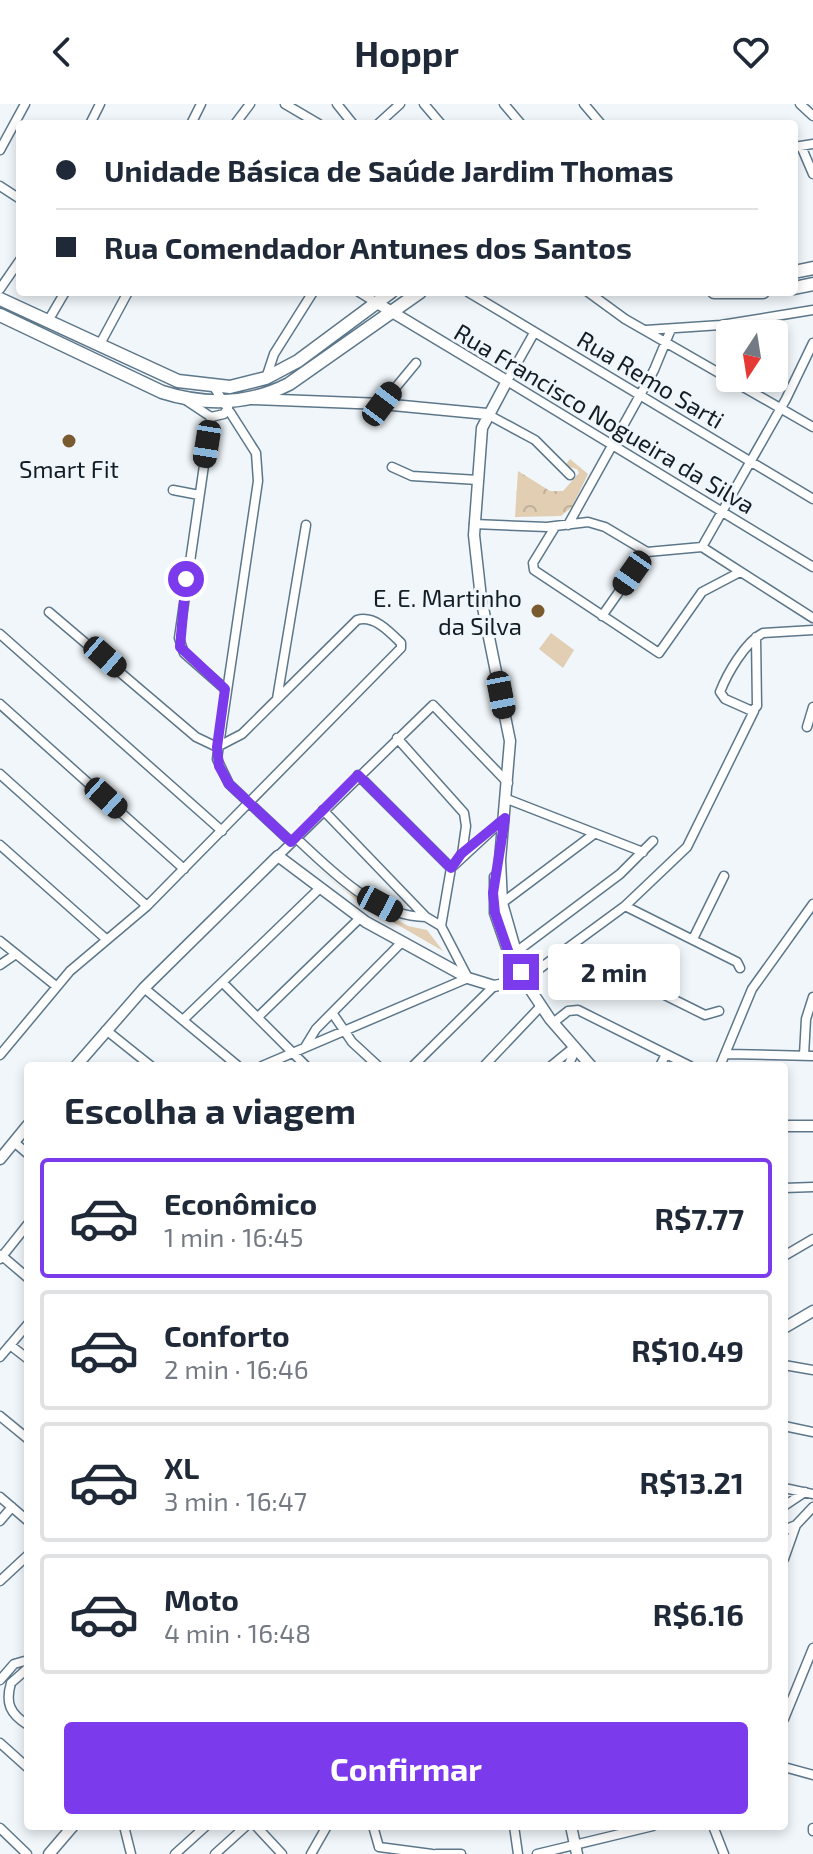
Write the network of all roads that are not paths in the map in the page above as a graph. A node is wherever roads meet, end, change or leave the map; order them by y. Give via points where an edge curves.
1 (285, 104) edge
2 (337, 104) edge
3 (400, 104) edge
4 (424, 104) edge
5 (504, 104) edge
6 (513, 104) edge
7 (584, 104) edge
8 (800, 104) edge
9 (813, 116) edge
10 (312, 120) edge
11 (350, 120) edge
12 (382, 120) edge
13 (438, 120) edge
14 (513, 120) edge
15 (598, 120) edge
16 (16, 121) edge
17 (813, 144) edge
18 (798, 146) edge
19 (0, 150) edge
20 (813, 174) edge
21 (16, 266) edge
22 (0, 289) edge
23 (63, 296) edge
24 (126, 296) edge
25 (310, 296) edge
26 (366, 296) edge
27 (386, 296) edge
28 (414, 296) edge
29 (474, 296) edge
30 (594, 296) edge
31 (0, 299) edge
32 (377, 303) junction
33 (813, 310) edge
34 (391, 312) junction
35 (0, 315) edge
36 (48, 321) junction
37 (671, 329) junction
38 (645, 330) junction
39 (534, 333) junction
40 (668, 343) junction
41 (813, 343) edge
42 (100, 344) junction
43 (416, 363) dead end
44 (266, 378) junction
45 (507, 381) junction
46 (214, 387) junction
47 (639, 394) junction
48 (184, 398) junction
49 (250, 399) junction
50 (382, 404) junction
51 (226, 405) junction
52 (781, 408) junction
53 (487, 414) junction
54 (211, 417) junction
55 (813, 427) edge
56 (611, 444) junction
57 (750, 463) junction
58 (392, 467) dead end
59 (570, 475) dead end
60 (478, 480) junction
61 (173, 490) dead end
62 (199, 495) junction
63 (813, 499) edge
64 (723, 512) junction
65 (474, 524) junction
66 (306, 525) dead end
67 (568, 525) junction
68 (555, 527) junction
69 (702, 547) junction
70 (647, 552) junction
71 (813, 567) edge
72 (740, 572) junction
73 (49, 612) dead end
74 (602, 616) junction
75 (813, 618) edge
76 (813, 630) edge
77 (0, 634) edge
78 (756, 637) junction
79 (225, 689) junction
80 (276, 700) junction
81 (0, 704) edge
82 (813, 707) edge
83 (754, 710) junction
84 (807, 727) dead end
85 (397, 738) junction
86 (217, 747) junction
87 (0, 774) edge
88 (358, 775) junction
89 (509, 784) junction
90 (507, 799) junction
91 (249, 805) junction
92 (323, 810) junction
93 (505, 818) junction
94 (222, 831) junction
95 (594, 834) junction
96 (294, 840) junction
97 (653, 841) dead end
98 (0, 845) edge
99 (643, 852) junction
100 (461, 854) junction
101 (278, 856) junction
102 (500, 860) junction
103 (451, 868) junction
104 (184, 869) junction
105 (724, 876) dead end
106 (320, 888) junction
107 (502, 903) junction
108 (813, 904) edge
109 (147, 906) junction
110 (625, 906) junction
111 (426, 917) junction
112 (360, 918) junction
113 (441, 926) junction
114 (106, 939) junction
115 (693, 939) junction
116 (0, 941) edge
117 (402, 942) junction
118 (573, 945) junction
119 (516, 952) junction
120 (16, 954) junction
121 (0, 965) edge
122 (740, 968) dead end
123 (522, 976) junction
124 (468, 978) junction
125 (223, 983) junction
126 (56, 986) junction
127 (494, 986) junction
128 (144, 988) junction
129 (813, 997) edge
130 (541, 1006) junction
131 (719, 1011) dead end
132 (810, 1012) edge
133 (333, 1014) junction
134 (259, 1016) junction
135 (184, 1019) junction
136 (553, 1023) junction
137 (106, 1030) junction
138 (345, 1033) junction
139 (305, 1047) junction
140 (574, 1050) junction
141 (293, 1052) junction
142 (666, 1054) junction
143 (727, 1054) junction
144 (0, 1055) edge
145 (809, 1055) edge
146 (79, 1062) edge
147 (146, 1062) edge
148 (233, 1062) edge
149 (271, 1062) edge
150 (302, 1062) edge
151 (374, 1062) edge
152 (417, 1062) edge
153 (488, 1062) edge
154 (557, 1062) edge
155 (570, 1062) edge
156 (587, 1062) edge
157 (662, 1062) edge
158 (682, 1062) edge
159 (722, 1062) edge
160 (788, 1126) edge
161 (813, 1126) edge
162 (24, 1130) edge
163 (14, 1142) junction
164 (24, 1151) edge
165 (0, 1159) edge
166 (813, 1187) edge
167 (788, 1188) edge
168 (24, 1229) edge
169 (813, 1239) edge
170 (788, 1254) edge
171 (1, 1256) edge
172 (24, 1275) edge
173 (813, 1311) edge
174 (788, 1326) edge
175 (24, 1329) edge
176 (10, 1345) junction
177 (24, 1356) edge
178 (0, 1357) edge
179 (788, 1366) edge
180 (813, 1370) edge
181 (0, 1416) edge
182 (788, 1427) edge
183 (813, 1432) edge
184 (24, 1436) edge
185 (788, 1489) edge
186 (809, 1493) edge
187 (0, 1497) edge
188 (788, 1504) edge
189 (12, 1507) junction
190 (813, 1507) edge
191 (24, 1518) edge
192 (0, 1521) edge
193 (796, 1525) junction
194 (788, 1528) edge
195 (788, 1548) edge
196 (24, 1558) edge
197 (1, 1578) edge
198 (813, 1648) edge
199 (24, 1661) edge
200 (24, 1672) edge
201 (0, 1680) edge
202 (788, 1709) edge
203 (24, 1722) edge
204 (0, 1743) edge
205 (24, 1764) edge
206 (788, 1768) edge
207 (813, 1775) edge
208 (0, 1828) edge
209 (70, 1830) edge
210 (125, 1830) edge
211 (202, 1830) edge
212 (242, 1830) edge
213 (260, 1830) edge
214 (325, 1830) edge
215 (374, 1830) edge
216 (515, 1830) edge
217 (639, 1830) edge
218 (715, 1830) edge
219 (379, 1847) junction
220 (575, 1848) edge
221 (27, 1854) edge
222 (49, 1854) edge
223 (131, 1854) edge
224 (175, 1854) edge
225 (215, 1854) edge
226 (282, 1854) edge
227 (311, 1854) edge
228 (372, 1854) edge
229 (434, 1854) edge
230 (461, 1854) edge
231 (518, 1854) edge
232 (537, 1854) edge
233 (724, 1854) edge

1 - 10 street
2 - 11 street
3 - 12 street
4 - 13 street
5 - 14 street
6 - 14 street
7 - 15 street
8 - 9 street
16 - 19 street
17 - 18 street
18 - 20 street
21 - 22 street
23 - 36 street
24 - 42 street
25 - 44 street via 274,354
26 - 32 street
27 - 32 main road
28 - 34 main road
29 - 39 street, Rua Remo Sarti
30 - 38 street
31 - 36 main road
32 - 34 street, Rua Francisco Nogueira da Silva
32 - 44 main road
33 - 37 street
34 - 45 street, Rua Francisco Nogueira da Silva
34 - 49 main road via 303,376
35 - 48 main road
36 - 42 main road
37 - 38 street
37 - 40 street
38 - 40 street
39 - 45 street
39 - 47 street, Rua Remo Sarti
40 - 47 street
40 - 52 street
41 - 52 street
42 - 46 main road via 178,381
43 - 50 street
44 - 46 main road
45 - 53 street
45 - 56 street, Rua Francisco Nogueira da Silva
46 - 51 street
47 - 56 street
47 - 57 street, Rua Remo Sarti
48 - 51 main road
48 - 54 street
49 - 50 street
49 - 51 main road
50 - 53 street
51 - 54 street via 224,414
51 - 79 street via 256,453 258,481
52 - 55 street
52 - 57 street
53 - 59 street via 535,440
53 - 60 street
54 - 62 street
56 - 64 street, Rua Francisco Nogueira da Silva
56 - 67 street
57 - 63 street, Rua Remo Sarti
57 - 64 street
58 - 60 street via 412,476
60 - 65 street
61 - 62 street
62 - 79 street via 179,638 184,653
64 - 69 street
64 - 71 street, Rua Francisco Nogueira da Silva
65 - 68 street
65 - 89 street via 489,660 510,741
66 - 80 street
67 - 68 street
67 - 70 street via 600,525
68 - 74 street via 533,563 538,574
69 - 70 street
69 - 72 street
70 - 74 street
72 - 74 street via 705,589 659,653
72 - 75 street
73 - 86 street via 196,737
76 - 78 street
77 - 94 street
78 - 83 street
78 - 83 street via 720,692
79 - 86 street
80 - 86 street via 242,734
80 - 91 street via 362,618 376,622 401,643 398,654
81 - 104 street
82 - 84 street
83 - 110 street via 687,847
85 - 88 street
85 - 89 street via 436,705
85 - 100 street via 464,813
86 - 91 street via 222,773
87 - 109 street
88 - 92 street
88 - 103 street
89 - 90 street
90 - 93 street
90 - 95 street
91 - 94 street
91 - 96 street
92 - 96 street
92 - 111 street
93 - 100 street
93 - 102 street
94 - 104 street
95 - 99 street
95 - 107 street
96 - 101 street
96 - 111 street via 380,904 404,915
97 - 99 street
98 - 114 street
99 - 119 street
100 - 103 street
101 - 106 street
101 - 128 street
102 - 107 street
102 - 123 street via 495,913 514,968
103 - 113 street
104 - 109 street
105 - 115 street
106 - 112 street
106 - 125 street
107 - 119 street
108 - 143 street via 752,989
109 - 114 street
110 - 115 street
110 - 118 street
111 - 113 street
112 - 117 street
112 - 134 street
113 - 124 street
114 - 126 street
115 - 122 street
116 - 120 street
117 - 124 street
117 - 133 street
118 - 123 street
118 - 131 street via 705,1015
119 - 123 street
120 - 121 street
120 - 126 street
123 - 127 street
123 - 130 street
124 - 127 street
124 - 138 street
125 - 134 street
125 - 135 street
126 - 144 street
127 - 152 street
128 - 135 street
128 - 137 street
129 - 132 street
130 - 136 street
130 - 153 street
132 - 145 street
133 - 138 street
133 - 139 street
134 - 141 street
135 - 148 street
136 - 140 street
136 - 142 street via 578,1010
137 - 146 street
137 - 147 street
138 - 139 street
138 - 151 street
139 - 141 street
140 - 154 street
140 - 155 street
140 - 156 street
141 - 149 street
141 - 150 street
142 - 157 street
142 - 158 street
143 - 145 street
143 - 159 street
160 - 161 street
162 - 163 street
163 - 164 street
163 - 165 street
166 - 167 street
168 - 171 street
169 - 170 street
171 - 172 street
173 - 174 street
175 - 176 street
176 - 177 street
176 - 178 street
179 - 180 street
181 - 184 street
182 - 183 street
185 - 186 street
186 - 188 street
187 - 189 street
189 - 191 street
189 - 192 street
190 - 193 street
193 - 194 street
193 - 195 street
196 - 197 street
198 - 202 street
199 - 201 street
200 - 203 street via 11,1683 8,1703
204 - 205 street
206 - 207 street
208 - 221 street
209 - 222 street
210 - 223 street
211 - 224 street
212 - 225 street
213 - 226 street
214 - 227 street
215 - 219 street
216 - 231 street
217 - 220 street
218 - 233 street
219 - 228 street
219 - 229 street
220 - 232 street
229 - 230 street

